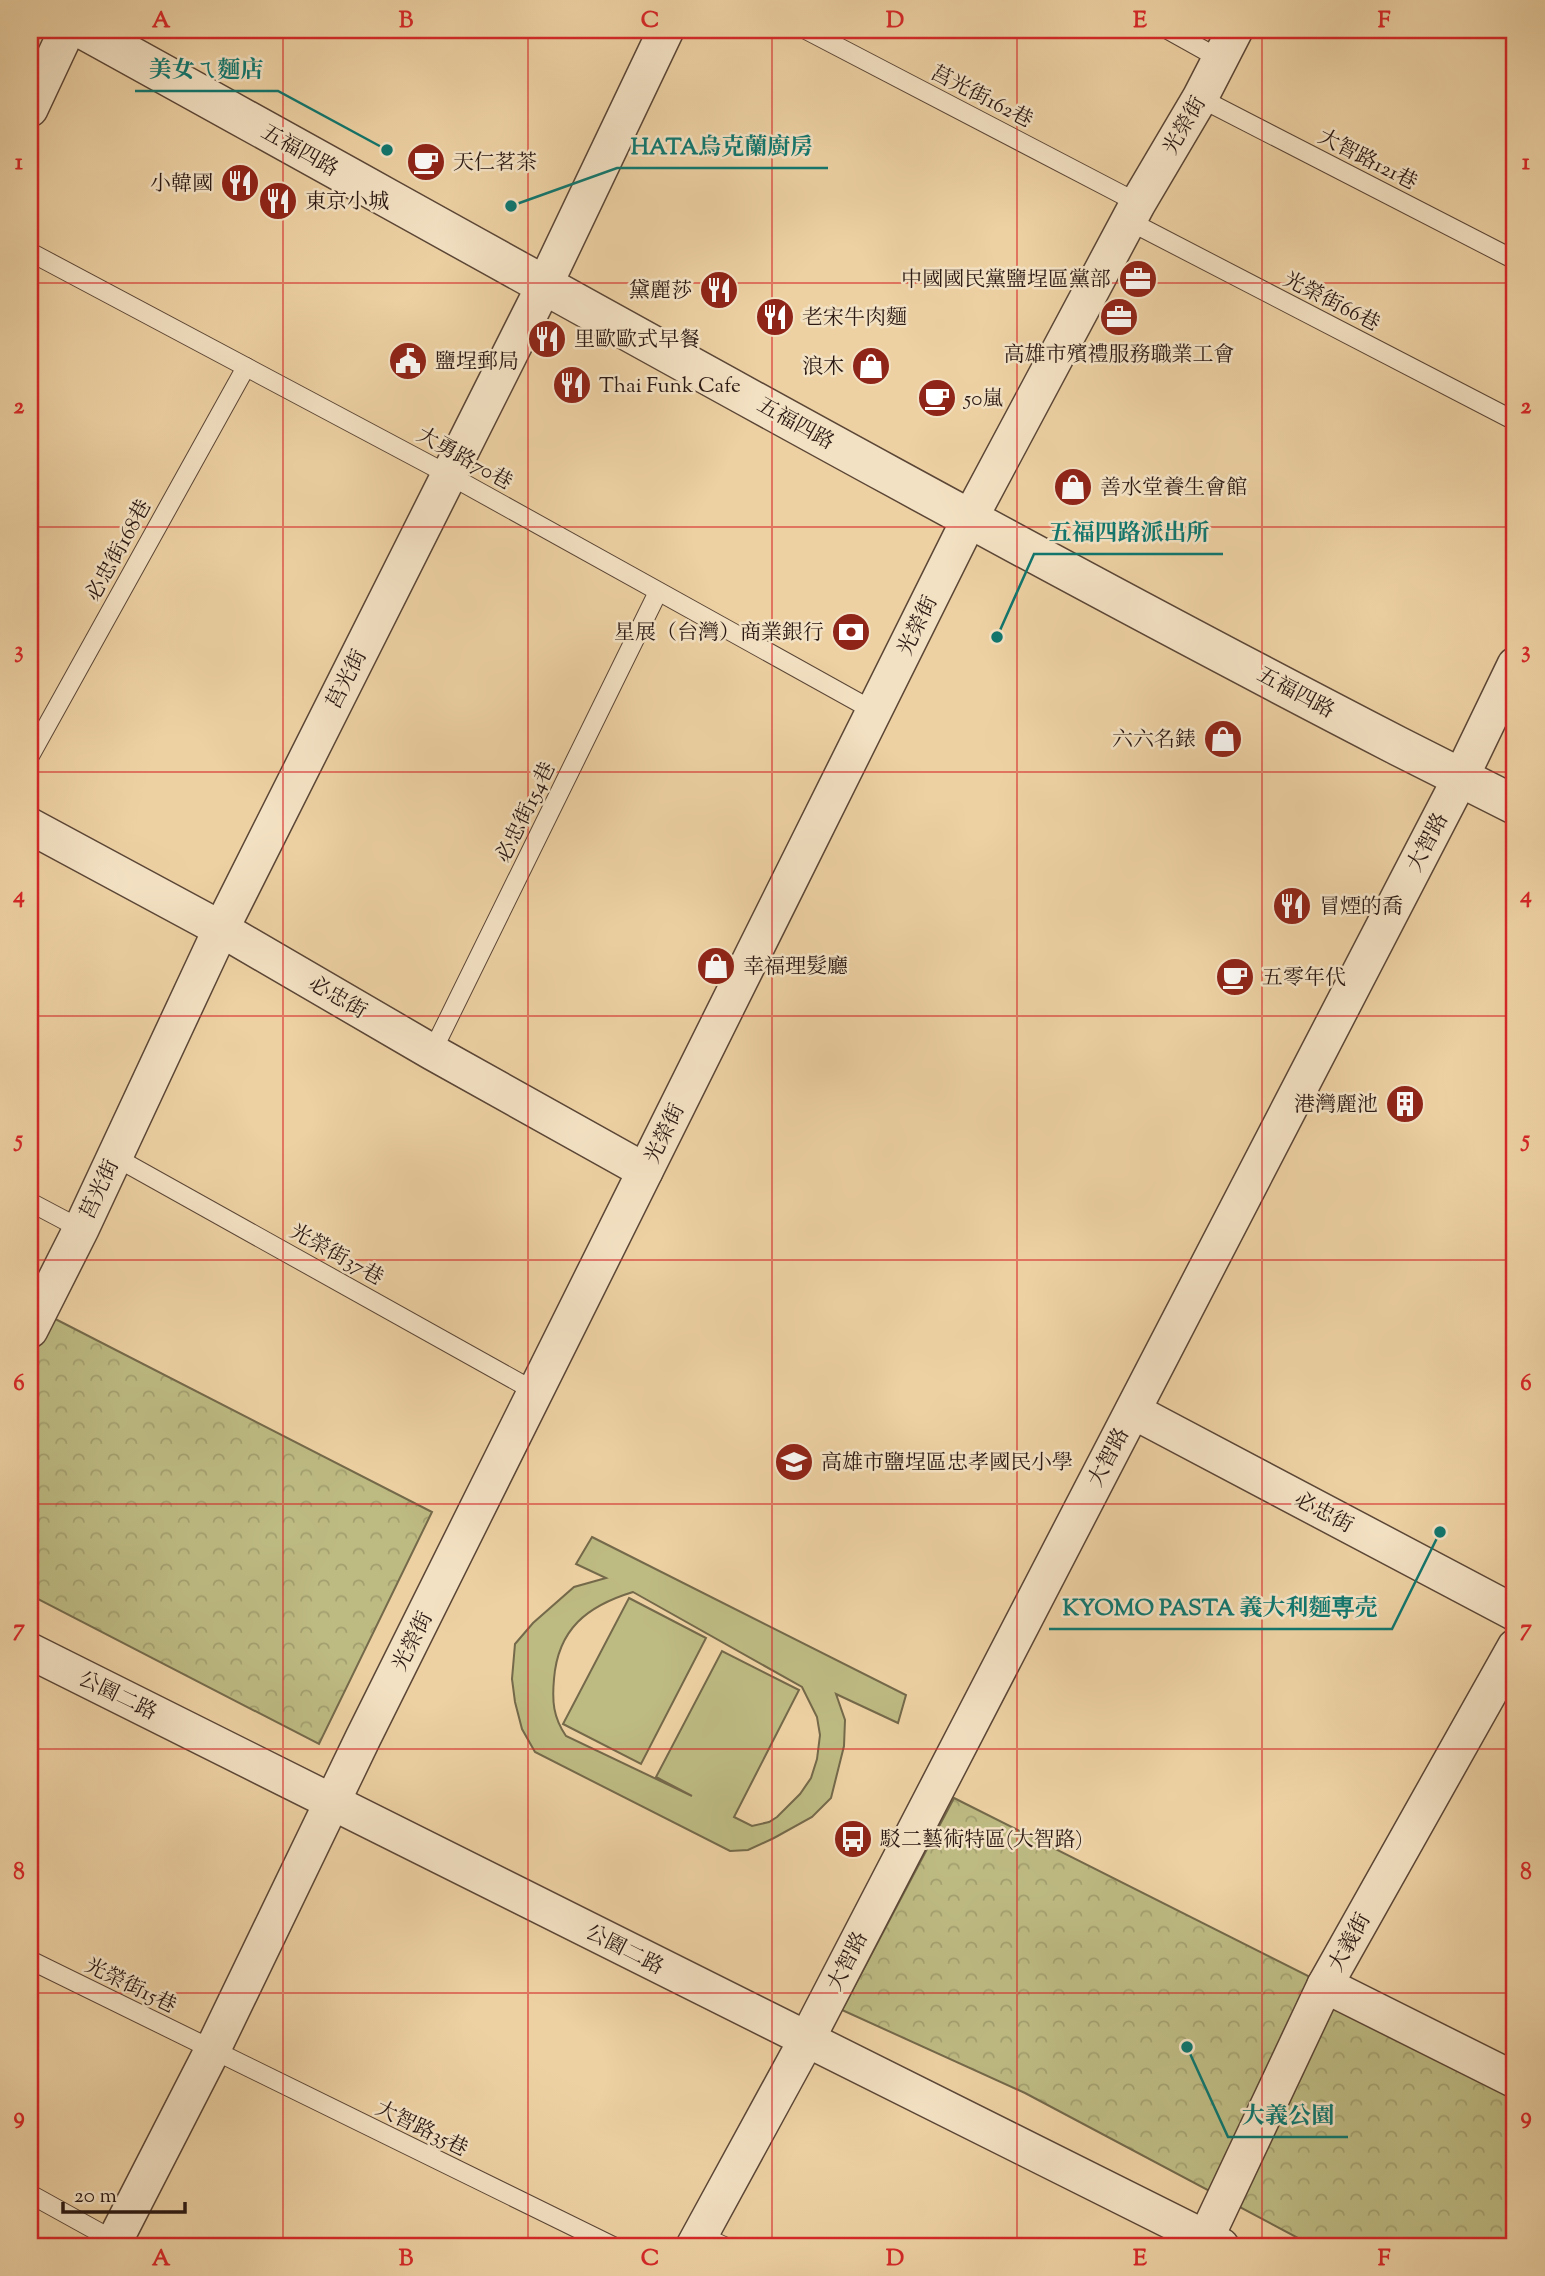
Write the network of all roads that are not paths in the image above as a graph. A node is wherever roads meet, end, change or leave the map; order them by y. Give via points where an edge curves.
1 (67, 30) edge
2 (84, 30) edge
3 (666, 30) edge
4 (806, 30) edge
5 (1168, 30) edge
6 (1228, 45) edge
7 (1200, 98) junction
8 (30, 109) edge
9 (1133, 212) junction
10 (30, 251) edge
11 (1515, 260) edge
12 (544, 286) junction
13 (246, 367) junction
14 (1515, 421) edge
15 (449, 475) junction
16 (970, 518) junction
17 (658, 592) junction
18 (1515, 665) edge
19 (874, 711) junction
20 (30, 756) edge
21 (1461, 777) junction
22 (1515, 805) edge
23 (30, 826) edge
24 (221, 929) junction
25 (432, 1052) junction
26 (115, 1157) junction
27 (645, 1171) junction
28 (30, 1202) edge
29 (81, 1229) junction
30 (30, 1330) edge
31 (536, 1392) junction
32 (1132, 1411) junction
33 (1515, 1613) edge
34 (1515, 1647) edge
35 (30, 1651) edge
36 (332, 1802) junction
37 (30, 1960) edge
38 (1325, 1984) junction
39 (807, 2039) junction
40 (212, 2051) junction
41 (1515, 2080) edge
42 (30, 2194) edge
43 (706, 2242) edge
44 (113, 2244) edge
45 (1210, 2244) edge
46 (613, 2246) edge

1 - 8 street
2 - 12 street, 五福四路
3 - 12 street, 莒光街
4 - 9 lane, 莒光街162巷
5 - 6 lane
6 - 7 street, 光榮街
7 - 9 street, 光榮街
7 - 11 lane, 大智路121巷
9 - 14 lane, 光榮街66巷
9 - 16 street, 光榮街
10 - 13 lane, 大勇路70巷
12 - 15 street, 莒光街
12 - 16 street, 五福四路
13 - 15 lane, 大勇路70巷
13 - 20 lane, 必忠街168巷
15 - 17 lane, 大勇路70巷
15 - 24 street, 莒光街
16 - 19 street, 光榮街
16 - 21 street, 五福四路
17 - 19 lane, 大勇路70巷
17 - 25 lane, 必忠街154巷
18 - 21 street, 大智路
19 - 27 street, 光榮街
21 - 22 street, 五福四路
21 - 32 street, 大智路
23 - 24 street, 必忠街
24 - 25 street, 必忠街
24 - 26 street, 莒光街
25 - 27 street, 必忠街
26 - 29 street, 莒光街
26 - 31 lane, 光榮街37巷
27 - 31 street, 光榮街
28 - 29 lane
29 - 30 street, 莒光街
31 - 36 street, 光榮街
32 - 33 street, 必忠街
32 - 39 street, 大智路
34 - 38 street, 大義街
35 - 36 street, 公園二路
36 - 39 street, 公園二路
36 - 40 street, 光榮街
37 - 40 lane, 光榮街15巷
38 - 41 street
38 - 45 street, 大義街
39 - 43 street, 大智路
39 - 45 street, 公園二路
40 - 44 street, 光榮街
40 - 46 lane, 大智路35巷
42 - 44 lane

